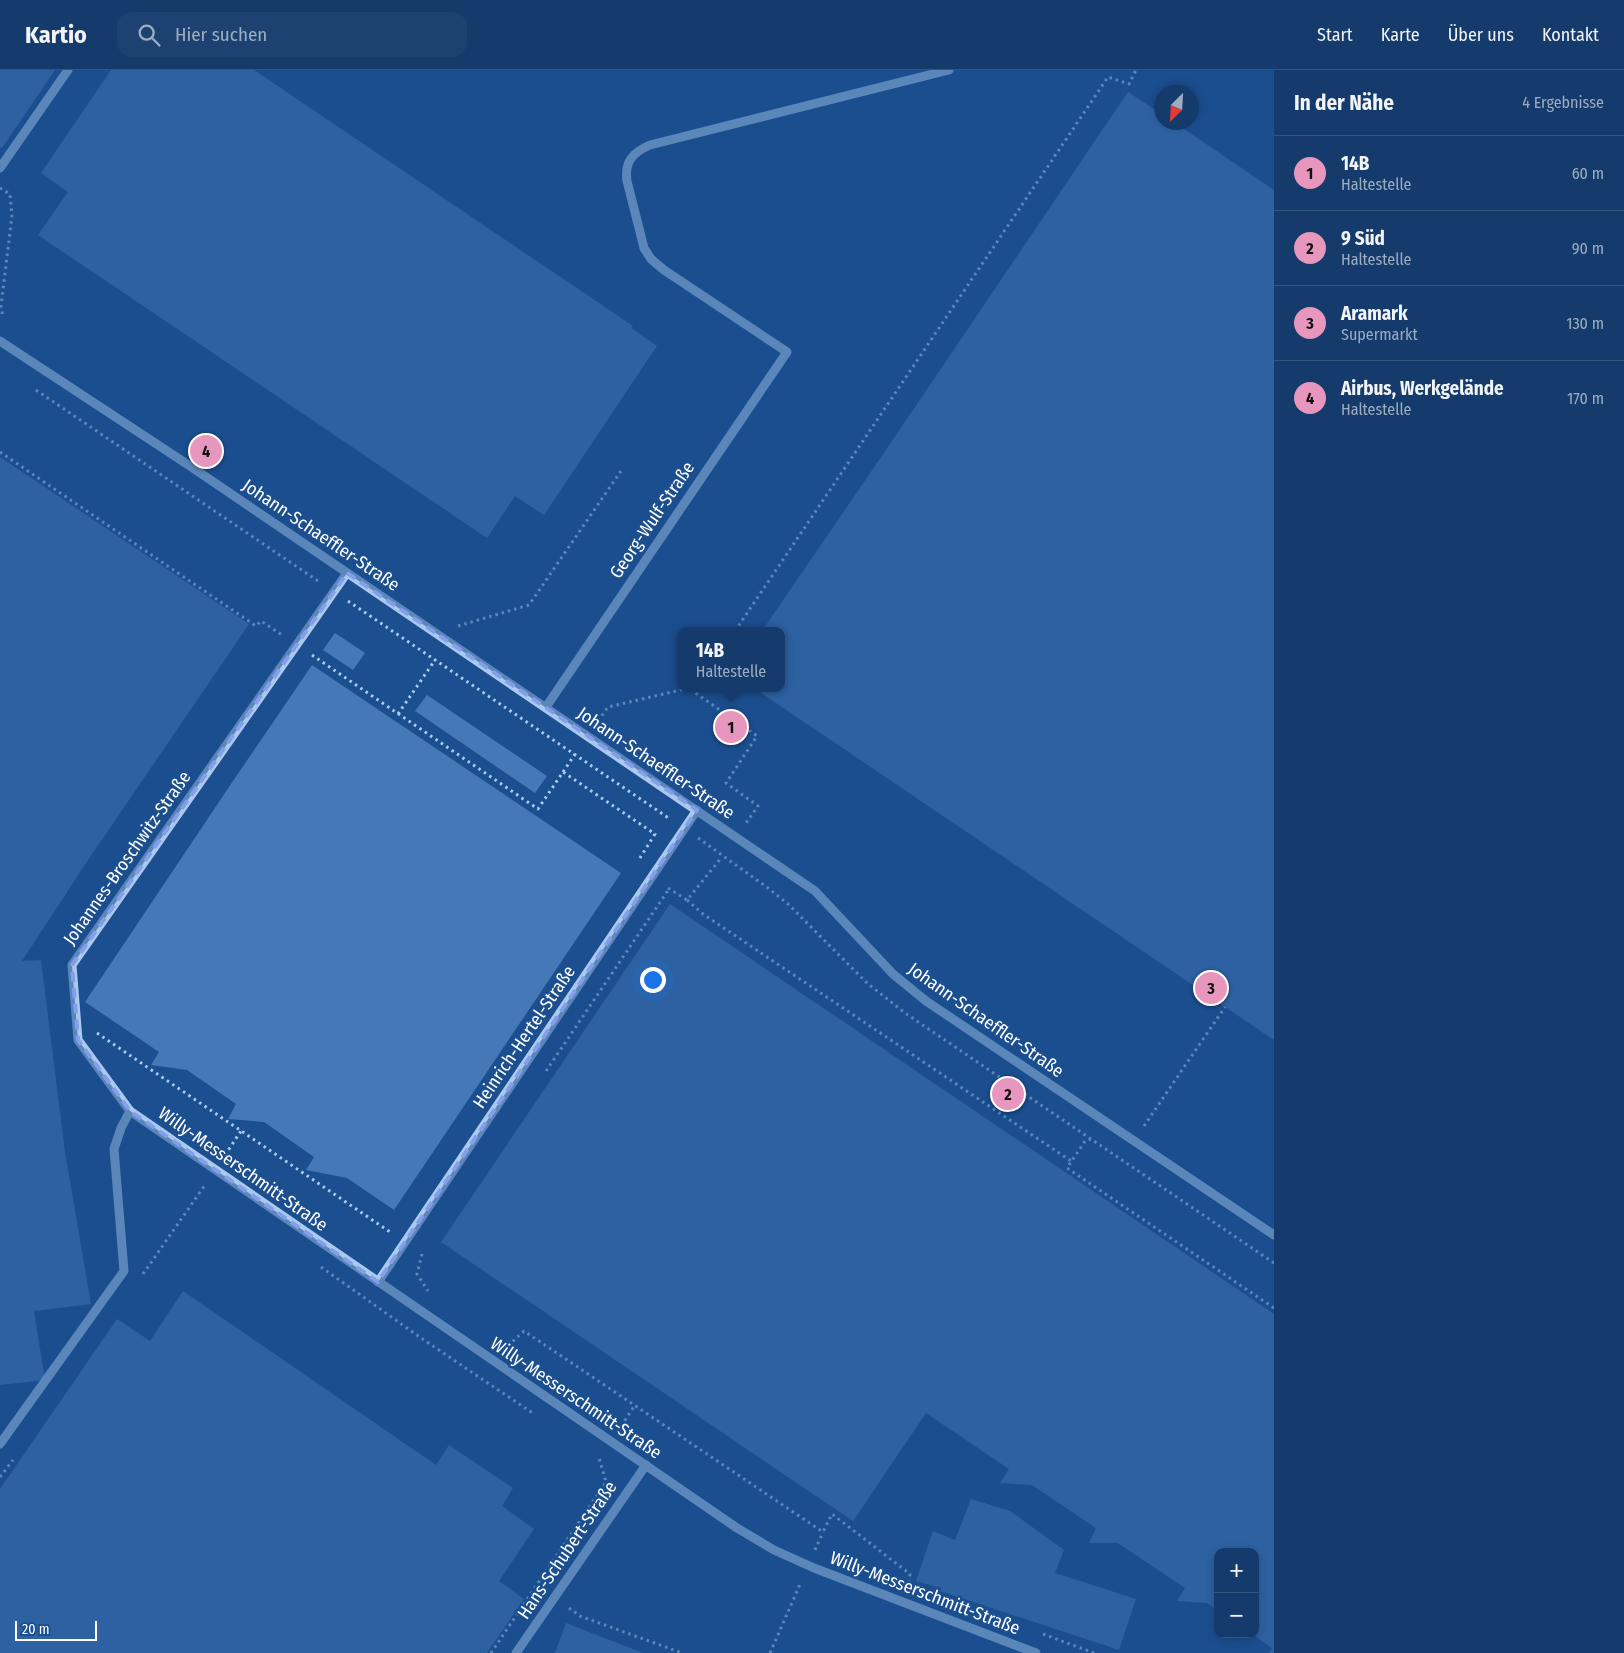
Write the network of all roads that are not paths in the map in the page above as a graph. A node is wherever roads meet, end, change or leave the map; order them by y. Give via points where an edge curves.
1 (68, 70) edge
2 (949, 70) edge
3 (0, 168) edge
4 (0, 341) edge
5 (347, 573) junction
6 (546, 707) junction
7 (697, 810) junction
8 (130, 1111) junction
9 (1274, 1235) edge
10 (378, 1282) junction
11 (0, 1444) edge
12 (646, 1465) junction
13 (516, 1653) edge
14 (1036, 1653) edge

1 - 3 street
2 - 6 street, Georg-Wulf-Straße via 650,145 630,160 627,181 644,248 651,259 787,352
4 - 5 street, Johann-Schaeffler-Straße
5 - 6 street, Johann-Schaeffler-Straße
5 - 8 street, Johannes-Broschwitz-Straße via 72,965 78,1040
6 - 7 street, Johann-Schaeffler-Straße
7 - 9 street, Johann-Schaeffler-Straße via 815,891 893,974 926,1001
7 - 10 street, Heinrich-Hertel-Straße
8 - 10 street, Willy-Messerschmitt-Straße
8 - 11 street via 114,1149 124,1271
10 - 12 street, Willy-Messerschmitt-Straße
12 - 13 street, Hans-Schubert-Straße
12 - 14 street, Willy-Messerschmitt-Straße via 774,1550

